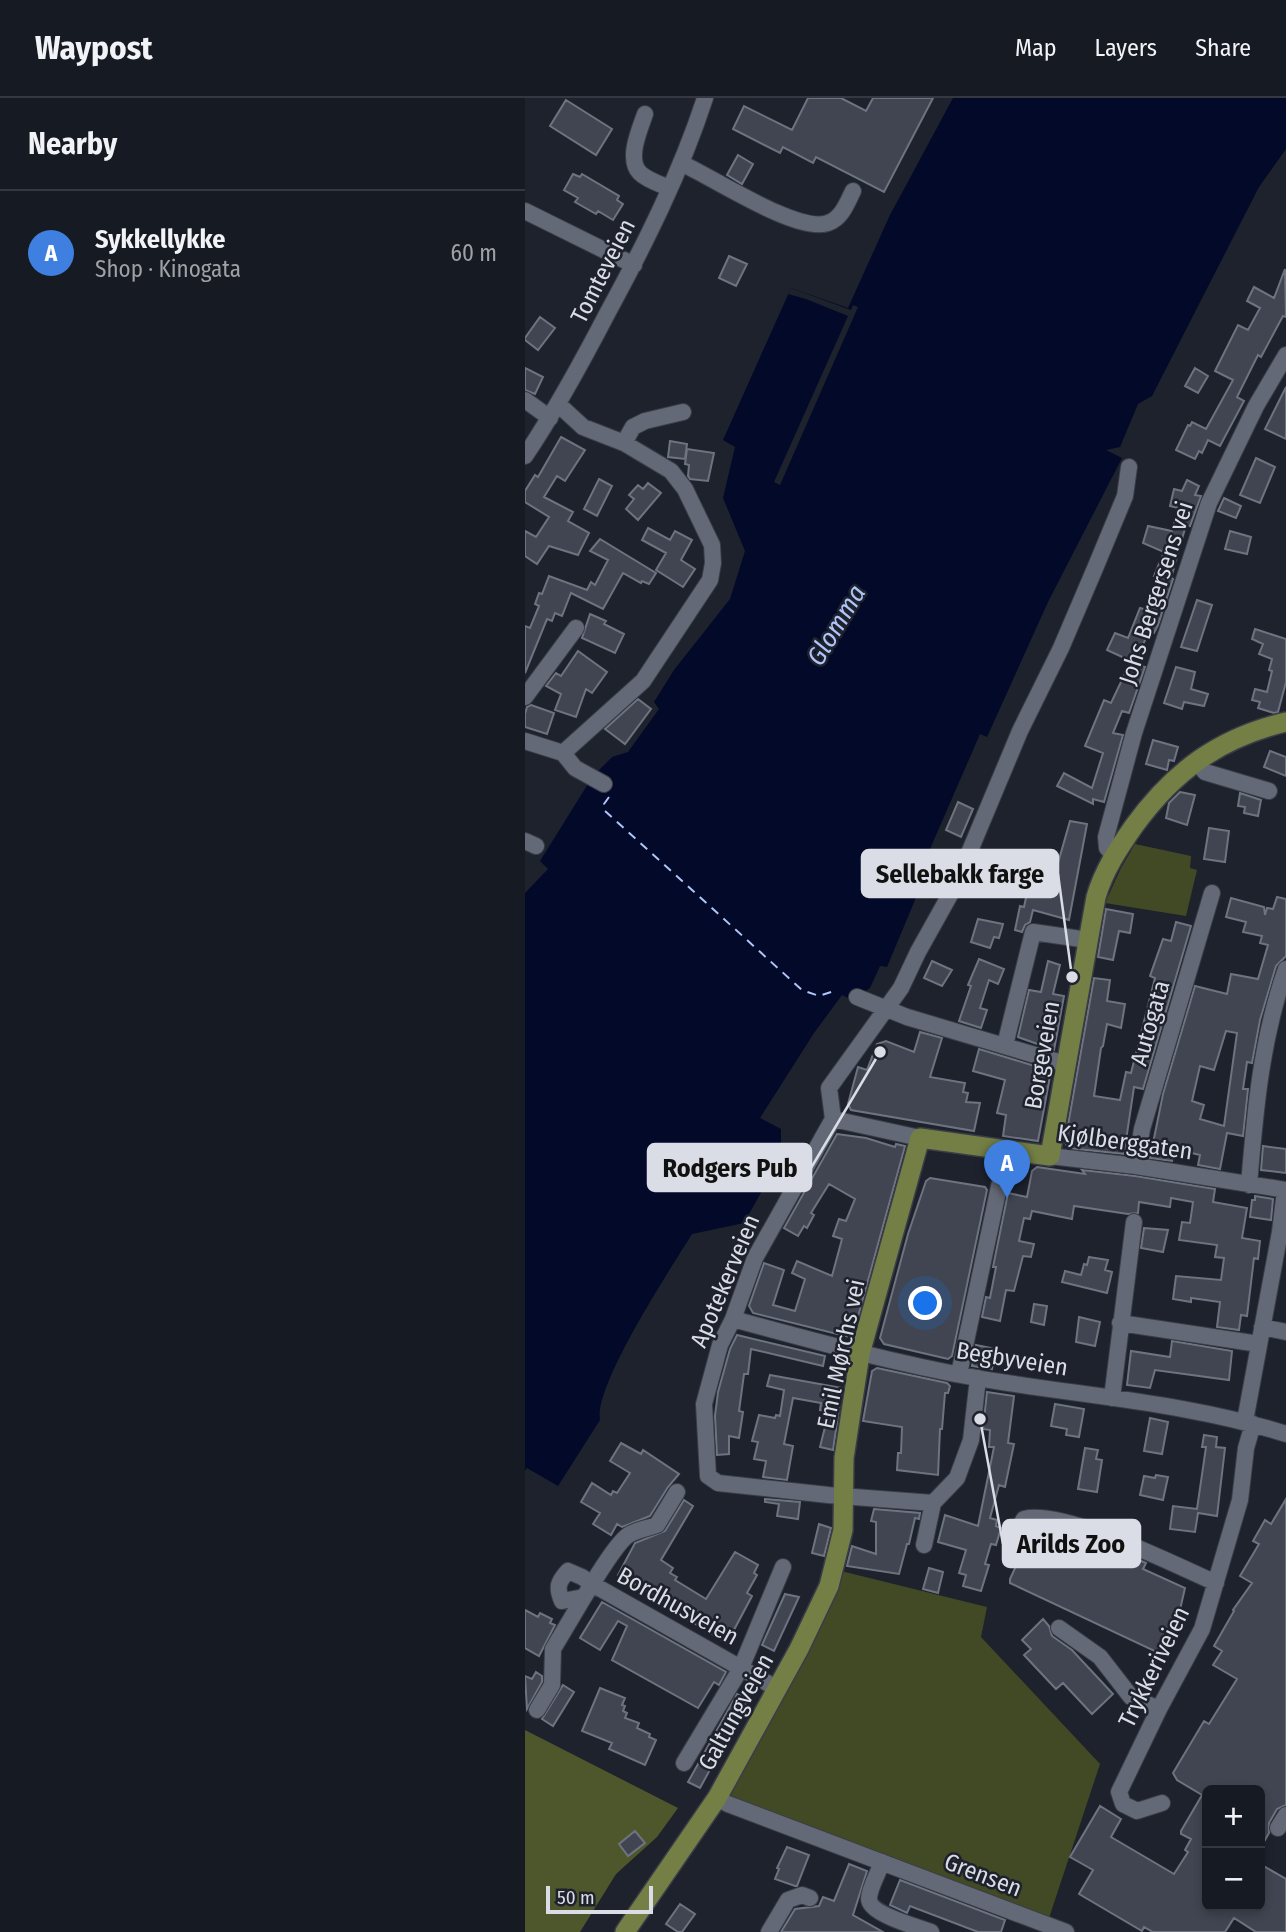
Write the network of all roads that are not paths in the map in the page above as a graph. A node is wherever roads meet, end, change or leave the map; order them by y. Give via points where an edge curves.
1 (705, 98) edge
2 (645, 114) dead end
3 (681, 163) junction
4 (669, 188) junction
5 (853, 191) dead end
6 (525, 211) edge
7 (634, 265) junction
8 (1286, 355) edge
9 (525, 400) edge
10 (554, 412) junction
11 (683, 412) dead end
12 (624, 443) junction
13 (525, 456) edge
14 (1129, 467) dead end
15 (576, 628) dead end
16 (525, 698) edge
17 (1286, 722) edge
18 (525, 741) edge
19 (562, 753) junction
20 (1197, 762) junction
21 (604, 784) dead end
22 (1269, 791) dead end
23 (1114, 855) junction
24 (1212, 893) dead end
25 (1088, 940) junction
26 (1286, 970) edge
27 (857, 997) dead end
28 (886, 1010) junction
29 (1005, 1045) junction
30 (1065, 1064) junction
31 (833, 1119) junction
32 (920, 1138) junction
33 (1007, 1149) junction
34 (1050, 1156) junction
35 (1136, 1166) junction
36 (1249, 1185) junction
37 (1286, 1190) edge
38 (1134, 1222) dead end
39 (733, 1320) junction
40 (1120, 1323) junction
41 (1286, 1332) edge
42 (1261, 1336) junction
43 (860, 1354) junction
44 (959, 1374) junction
45 (978, 1378) junction
46 (1112, 1398) junction
47 (1249, 1422) junction
48 (1286, 1434) edge
49 (677, 1492) dead end
50 (845, 1496) junction
51 (933, 1503) junction
52 (1014, 1538) dead end
53 (924, 1545) dead end
54 (783, 1567) dead end
55 (1216, 1583) junction
56 (588, 1591) junction
57 (1059, 1628) dead end
58 (741, 1668) junction
59 (778, 1689) junction
60 (1159, 1709) junction
61 (537, 1710) dead end
62 (684, 1763) dead end
63 (717, 1798) junction
64 (1162, 1803) dead end
65 (882, 1862) junction
66 (810, 1898) dead end
67 (625, 1932) edge
68 (769, 1932) edge
69 (931, 1932) edge
70 (1066, 1932) edge

1 - 3 street, Tomteveien
2 - 4 street via 635,144 636,167
3 - 4 street, Tomteveien
3 - 5 street via 806,225 818,226 839,217
4 - 7 street, Tomteveien
6 - 7 street
7 - 10 street, Tomteveien
8 - 23 street, Johs Bergersens vei via 1256,406 1203,520 1106,837 1107,848
9 - 10 street
10 - 12 street
10 - 13 street, Tomteveien
11 - 12 street via 633,427
12 - 19 street via 671,471 685,489 712,545 710,580 643,681
14 - 28 street via 1125,496 1096,566 956,884
15 - 16 street
17 - 20 main road, Borgeveien via 1237,737
18 - 19 street
19 - 21 street via 575,768
20 - 22 street via 1205,772
20 - 23 main road, Borgeveien via 1169,784
23 - 25 main road, Borgeveien via 1102,877
24 - 35 street, Autogata via 1142,1129
25 - 29 street via 1033,932
25 - 30 main road, Borgeveien
26 - 36 street via 1265,1044
27 - 28 street
28 - 29 street
28 - 31 street via 829,1088
29 - 30 street
30 - 34 main road, Borgeveien
31 - 32 street, Kjølberggaten
31 - 39 street, Apotekerveien via 755,1258
32 - 33 main road, Kjølberggaten
32 - 43 main road, Emil Mørchs vei
33 - 34 main road, Kjølberggaten
33 - 44 street
34 - 35 street, Kjølberggaten
35 - 36 street, Kjølberggaten
36 - 37 street, Kjølberggaten
37 - 42 street, Trykkeriveien
38 - 40 street
39 - 43 street, Begbyveien
39 - 50 street, Apotekerveien via 720,1345 704,1404 708,1476 718,1483
40 - 42 street
40 - 46 street
41 - 42 street
42 - 47 street, Trykkeriveien
43 - 44 street, Begbyveien
43 - 50 main road, Emil Mørchs vei via 844,1458
44 - 45 street, Begbyveien
45 - 46 street, Begbyveien
45 - 51 street via 971,1440 957,1478
46 - 47 street, Begbyveien
47 - 48 street, Begbyveien
47 - 55 street, Trykkeriveien via 1240,1500
49 - 56 street via 657,1525 628,1534 606,1559
50 - 51 street
50 - 59 main road, Galtungveien via 843,1530 829,1586
51 - 53 street
52 - 55 street via 1024,1519 1038,1516 1101,1533
54 - 58 street
55 - 60 street, Trykkeriveien via 1202,1629
56 - 58 street, Bordhusveien
56 - 61 street via 553,1649 552,1685
57 - 60 street via 1100,1657 1131,1697
58 - 59 street, Bordhusveien
58 - 62 street
59 - 63 main road, Galtungveien
60 - 64 street, Trykkeriveien via 1119,1792 1123,1804 1137,1811
63 - 65 street, Grensen
63 - 67 main road, Galtungveien
65 - 69 street via 869,1898 871,1906
65 - 70 street, Grensen
66 - 68 street via 802,1895 788,1900

